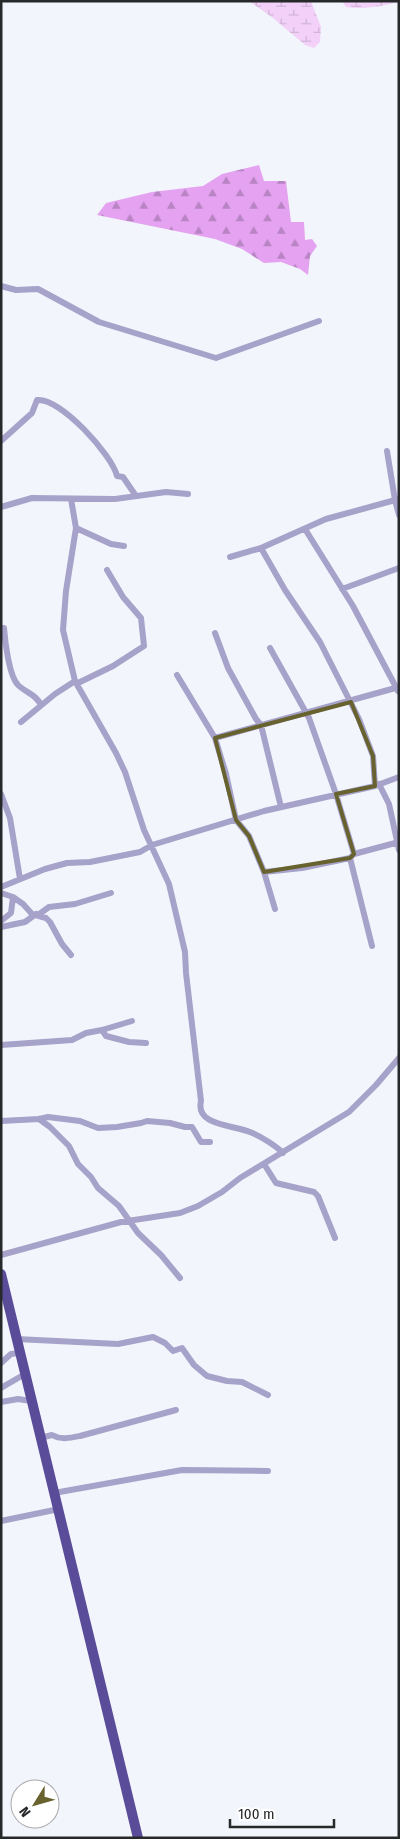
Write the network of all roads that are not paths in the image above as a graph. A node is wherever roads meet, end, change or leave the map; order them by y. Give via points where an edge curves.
1 (1, 286) edge
2 (319, 321) dead end
3 (1, 440) edge
4 (387, 451) dead end
5 (188, 494) dead end
6 (136, 496) junction
7 (71, 499) junction
8 (397, 500) edge
9 (1, 507) edge
10 (399, 515) edge
11 (76, 528) junction
12 (305, 529) junction
13 (124, 546) dead end
14 (261, 548) junction
15 (230, 557) dead end
16 (399, 568) edge
17 (107, 570) dead end
18 (342, 589) junction
19 (1, 628) edge
20 (215, 634) dead end
21 (270, 648) dead end
22 (177, 675) dead end
23 (76, 682) junction
24 (398, 689) edge
25 (351, 702) junction
26 (41, 705) junction
27 (306, 713) junction
28 (21, 722) dead end
29 (261, 725) junction
30 (214, 738) junction
31 (399, 777) edge
32 (377, 785) junction
33 (1, 794) edge
34 (336, 794) junction
35 (281, 807) junction
36 (236, 820) junction
37 (398, 843) edge
38 (152, 845) junction
39 (399, 850) edge
40 (352, 856) junction
41 (264, 872) junction
42 (20, 879) junction
43 (1, 887) edge
44 (110, 893) dead end
45 (1, 894) edge
46 (13, 897) junction
47 (275, 909) dead end
48 (37, 914) junction
49 (1, 920) edge
50 (1, 927) edge
51 (372, 946) dead end
52 (71, 955) dead end
53 (132, 1021) dead end
54 (102, 1030) junction
55 (146, 1043) dead end
56 (1, 1045) edge
57 (399, 1058) edge
58 (39, 1119) junction
59 (1, 1121) edge
60 (210, 1142) dead end
61 (283, 1153) junction
62 (264, 1164) junction
63 (130, 1221) junction
64 (336, 1238) dead end
65 (1, 1255) edge
66 (1, 1274) edge
67 (180, 1278) dead end
68 (16, 1339) junction
69 (20, 1353) junction
70 (1, 1363) edge
71 (25, 1374) junction
72 (1, 1388) edge
73 (268, 1395) dead end
74 (31, 1401) junction
75 (1, 1402) edge
76 (176, 1410) dead end
77 (40, 1438) junction
78 (268, 1471) dead end
79 (54, 1493) junction
80 (59, 1509) junction
81 (1, 1521) edge
82 (138, 1838) edge

1 - 2 street via 38,290 99,322 216,358
3 - 6 street via 32,413 37,400 53,404 84,430 111,463 117,476 122,477
4 - 8 street
5 - 6 street via 166,492
6 - 7 street
7 - 9 street via 32,498
7 - 11 street
8 - 10 street
8 - 12 street via 326,519
11 - 13 street via 110,544
11 - 23 street via 63,630
12 - 14 street
12 - 18 street
14 - 15 street
14 - 25 street via 320,642
16 - 18 street
17 - 23 street via 123,597 142,618 144,646 98,675
18 - 24 street
19 - 26 street via 4,628 18,686 38,699
20 - 29 street via 228,668
21 - 27 street
22 - 30 street
23 - 26 street
23 - 38 street via 125,772
24 - 25 street
25 - 27 street
25 - 32 street via 373,756
26 - 28 street
27 - 29 street
27 - 34 street
29 - 30 street
29 - 35 street
30 - 36 street
31 - 32 street
32 - 34 street
32 - 37 street via 389,804
33 - 42 street via 10,818
34 - 35 street
34 - 40 street
35 - 36 street
36 - 38 street
36 - 41 street via 250,836
37 - 39 street
37 - 40 street
38 - 42 street via 140,852 67,863
38 - 61 street via 170,884 185,952 201,1113 209,1121 251,1132
40 - 41 street via 302,868
40 - 51 street
41 - 47 street
42 - 43 street
44 - 48 street via 75,904 49,907
45 - 46 street
46 - 48 street via 32,914
46 - 49 street via 10,913
48 - 50 street via 25,922
48 - 52 street via 50,922
53 - 54 street
54 - 55 street via 112,1038
54 - 56 street via 72,1040
57 - 61 street via 349,1112
58 - 59 street
58 - 60 street via 66,1119 98,1128 147,1121 170,1123 192,1127 201,1142
58 - 63 street via 69,1146 78,1164
61 - 62 street
62 - 63 street via 222,1192 180,1214
62 - 64 street via 276,1183 314,1192 318,1196
63 - 65 street
63 - 67 street
66 - 68 highway
68 - 69 highway
68 - 73 street via 118,1344 153,1337 173,1351 182,1348 194,1365 208,1376 242,1382
69 - 70 street via 11,1354
69 - 71 highway
71 - 72 street
71 - 74 highway
74 - 75 street
74 - 77 highway
76 - 77 street via 80,1436
77 - 79 highway
78 - 79 street via 182,1470
79 - 80 highway
80 - 81 street
80 - 82 highway

